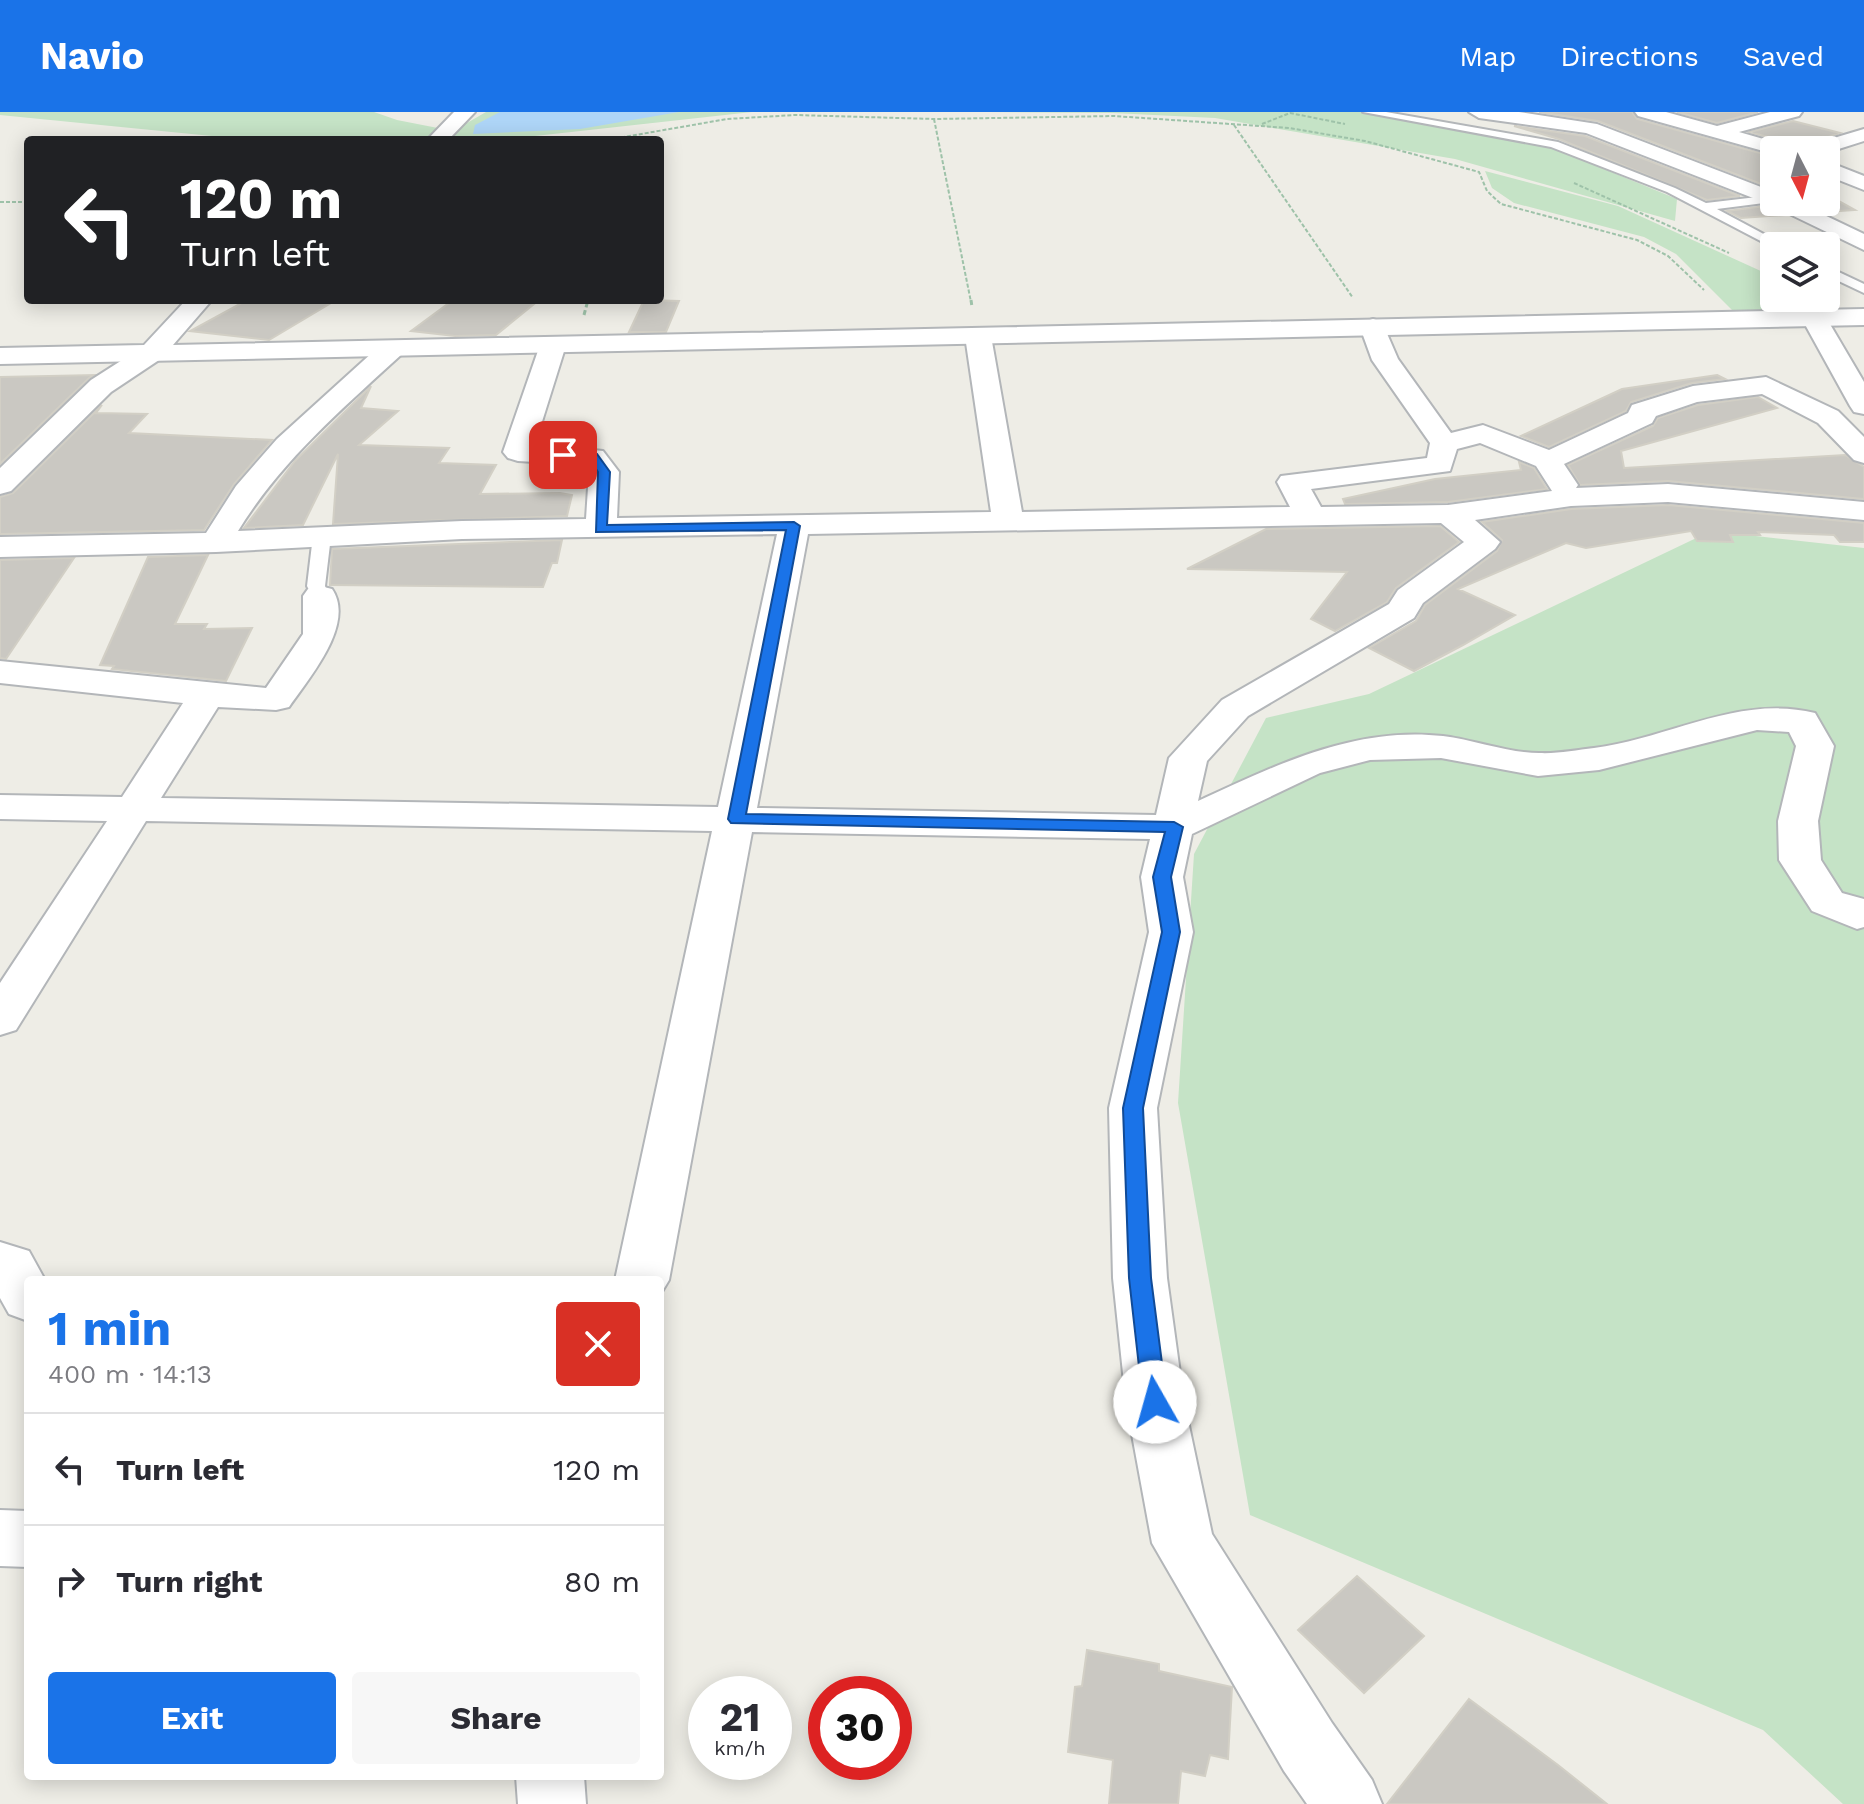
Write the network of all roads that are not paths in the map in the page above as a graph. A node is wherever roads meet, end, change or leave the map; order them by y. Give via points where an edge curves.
1 (465, 112) edge
2 (1368, 112) edge
3 (1479, 112) edge
4 (1645, 112) edge
5 (1792, 112) edge
6 (1597, 125) junction
7 (1718, 132) junction
8 (441, 136) edge
9 (1862, 137) edge
10 (1840, 143) edge
11 (1554, 144) junction
12 (1760, 144) edge
13 (1840, 173) edge
14 (1864, 184) edge
15 (1864, 191) edge
16 (1760, 193) edge
17 (1840, 193) edge
18 (1760, 201) edge
19 (1703, 207) junction
20 (1809, 216) edge
21 (1760, 236) edge
22 (1864, 243) edge
23 (1840, 277) edge
24 (1864, 289) edge
25 (196, 304) edge
26 (1864, 317) edge
27 (1815, 319) junction
28 (1373, 327) junction
29 (978, 336) junction
30 (553, 345) junction
31 (393, 348) junction
32 (150, 354) junction
33 (0, 356) edge
34 (1864, 406) edge
35 (1444, 443) junction
36 (1864, 454) edge
37 (1547, 460) junction
38 (0, 485) edge
39 (1571, 497) junction
40 (1864, 511) edge
41 (1309, 514) junction
42 (1448, 514) junction
43 (1008, 521) junction
44 (794, 526) junction
45 (601, 529) junction
46 (322, 536) junction
47 (216, 542) junction
48 (0, 547) edge
49 (320, 596) joint
50 (0, 672) edge
51 (207, 695) junction
52 (0, 807) edge
53 (131, 811) junction
54 (737, 819) junction
55 (1174, 827) junction
56 (1864, 913) edge
57 (0, 1019) edge
58 (0, 1263) edge
59 (643, 1276) edge
60 (24, 1292) edge
61 (0, 1538) edge
62 (24, 1539) edge
63 (550, 1780) edge
64 (552, 1804) edge
65 (1348, 1804) edge

1 - 8 street
2 - 11 lane
3 - 6 street
4 - 7 street
5 - 7 street
6 - 11 lane
6 - 16 street
7 - 12 street
9 - 10 street
11 - 19 lane
13 - 14 street
15 - 17 street
18 - 19 lane
19 - 21 lane
20 - 22 street
23 - 24 lane
25 - 32 street
26 - 27 street
27 - 28 street
27 - 34 street
28 - 29 street
28 - 35 street via 1385,360
29 - 30 street
29 - 43 street
30 - 31 street
30 - 45 street via 518,452 593,457 604,472
31 - 32 street
31 - 47 street via 287,445 247,492
32 - 33 street
32 - 38 street via 101,386
35 - 37 street via 1483,434
35 - 41 street via 1440,465 1292,482
36 - 37 street via 1828,417 1766,385 1693,394 1642,411 1642,417 1572,454
37 - 39 street
39 - 40 street via 1668,493
39 - 42 street
41 - 42 street
41 - 43 street
42 - 55 street via 1484,542 1410,597 1402,611 1235,708 1188,758
43 - 44 street
44 - 45 street
44 - 54 street
45 - 46 street
46 - 47 street
46 - 49 lane via 316,586
47 - 48 street
49 - 51 street via 320,634 276,699
50 - 51 street
51 - 53 street
52 - 53 street
53 - 54 street
53 - 57 street
54 - 55 street
54 - 59 street
55 - 56 street via 1306,765 1370,749 1441,747 1538,765 1599,759 1757,719 1802,721 1815,746 1798,821 1800,860 1827,902
55 - 65 street via 1162,877 1171,932 1133,1108 1140,1278 1155,1402 1183,1543
58 - 60 street via 10,1266
61 - 62 street
63 - 64 street

